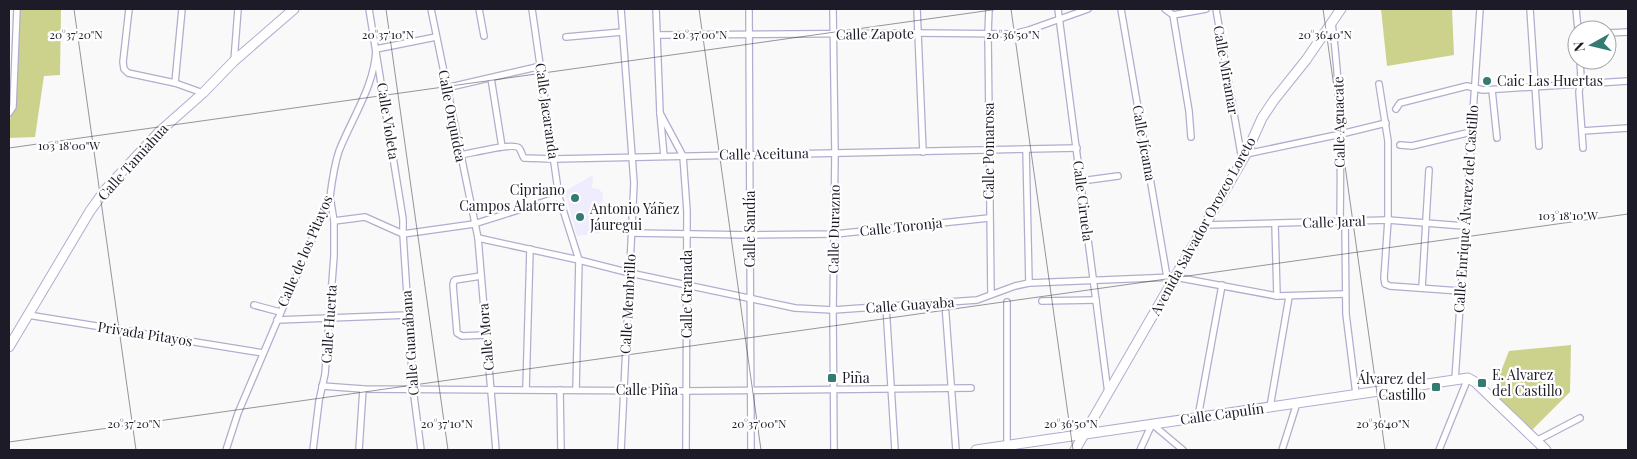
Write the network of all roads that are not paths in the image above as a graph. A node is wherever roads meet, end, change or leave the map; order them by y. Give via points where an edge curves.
1 (17, 9) edge
2 (129, 9) edge
3 (182, 9) edge
4 (238, 9) edge
5 (369, 9) edge
6 (430, 9) edge
7 (479, 9) edge
8 (532, 9) edge
9 (621, 9) edge
10 (656, 9) edge
11 (749, 9) edge
12 (834, 9) edge
13 (917, 9) edge
14 (989, 9) edge
15 (1058, 9) edge
16 (1088, 9) edge
17 (1121, 9) edge
18 (1165, 9) edge
19 (1206, 9) edge
20 (1216, 9) edge
21 (1340, 9) edge
22 (1480, 9) edge
23 (1530, 9) edge
24 (290, 10) edge
25 (1173, 15) junction
26 (1059, 20) junction
27 (1332, 22) junction
28 (622, 32) junction
29 (918, 33) junction
30 (658, 34) junction
31 (749, 34) junction
32 (834, 34) junction
33 (988, 34) junction
34 (484, 36) dead end
35 (436, 37) junction
36 (566, 37) dead end
37 (12, 42) edge
38 (376, 49) junction
39 (234, 61) junction
40 (541, 66) junction
41 (1580, 70) edge
42 (490, 78) junction
43 (1628, 81) edge
44 (176, 83) junction
45 (1379, 84) dead end
46 (1580, 85) junction
47 (446, 88) junction
48 (1475, 88) junction
49 (1536, 88) junction
50 (1492, 90) junction
51 (203, 92) junction
52 (1396, 109) dead end
53 (10, 112) edge
54 (660, 113) junction
55 (1386, 122) junction
56 (1628, 128) edge
57 (1582, 130) junction
58 (1471, 132) junction
59 (1341, 134) junction
60 (1191, 137) dead end
61 (1496, 138) dead end
62 (1400, 145) dead end
63 (1539, 146) dead end
64 (502, 147) junction
65 (1077, 148) junction
66 (1583, 148) dead end
67 (1026, 149) junction
68 (990, 150) junction
69 (923, 152) junction
70 (835, 153) junction
71 (750, 155) junction
72 (460, 156) junction
73 (664, 156) junction
74 (683, 156) junction
75 (632, 157) junction
76 (1244, 157) junction
77 (554, 159) junction
78 (1429, 170) dead end
79 (1118, 176) dead end
80 (1081, 181) junction
81 (330, 197) junction
82 (559, 197) junction
83 (990, 218) junction
84 (334, 220) junction
85 (1388, 220) junction
86 (1342, 221) junction
87 (1426, 222) junction
88 (474, 224) junction
89 (1275, 224) junction
90 (1204, 225) junction
91 (1464, 226) junction
92 (632, 233) junction
93 (403, 234) junction
94 (687, 234) junction
95 (835, 234) junction
96 (751, 235) junction
97 (478, 238) junction
98 (530, 249) junction
99 (579, 260) junction
100 (630, 273) junction
101 (481, 276) junction
102 (1171, 277) junction
103 (1093, 280) junction
104 (1029, 283) junction
105 (1222, 285) junction
106 (687, 286) junction
107 (1422, 288) junction
108 (1460, 291) junction
109 (992, 294) junction
110 (1345, 294) junction
111 (1277, 296) junction
112 (1289, 297) junction
113 (751, 300) junction
114 (1096, 300) junction
115 (1042, 301) dead end
116 (1007, 302) dead end
117 (945, 303) junction
118 (254, 304) dead end
119 (886, 306) junction
120 (834, 310) junction
121 (280, 312) junction
122 (28, 315) junction
123 (408, 315) junction
124 (330, 318) junction
125 (276, 320) junction
126 (485, 335) junction
127 (9, 347) edge
128 (263, 353) junction
129 (1468, 378) junction
130 (1455, 380) junction
131 (322, 386) junction
132 (413, 388) junction
133 (950, 388) junction
134 (971, 388) dead end
135 (363, 389) junction
136 (491, 389) junction
137 (526, 389) junction
138 (560, 390) junction
139 (576, 390) junction
140 (624, 390) junction
141 (751, 390) junction
142 (834, 390) junction
143 (891, 390) junction
144 (686, 391) junction
145 (1108, 394) junction
146 (1356, 394) junction
147 (1297, 403) junction
148 (1270, 407) junction
149 (1198, 417) junction
150 (1580, 418) dead end
151 (1152, 424) junction
152 (1085, 434) junction
153 (1536, 441) junction
154 (1008, 446) junction
155 (226, 450) edge
156 (313, 450) edge
157 (359, 450) edge
158 (421, 450) edge
159 (496, 450) edge
160 (560, 450) edge
161 (621, 450) edge
162 (686, 450) edge
163 (751, 450) edge
164 (834, 450) edge
165 (895, 450) edge
166 (956, 450) edge
167 (978, 450) edge
168 (1075, 450) edge
169 (1140, 450) edge
170 (1183, 450) edge
171 (1282, 450) edge
172 (1439, 450) edge
173 (1546, 450) edge

1 - 37 street
2 - 44 street via 122,62 124,69 128,73
3 - 44 street
4 - 39 street
5 - 38 street, Calle Violeta
6 - 35 street, Calle Orquídea
7 - 34 street
8 - 40 street, Calle Jacaranda
9 - 28 street, Calle Membrillo
10 - 30 street, Calle Granada
11 - 31 street, Calle Sandía
12 - 32 street, Calle Durazno
13 - 29 street
14 - 33 street, Calle Pomarosa
15 - 26 street, Calle Ciruela
16 - 26 street, Calle Zapote
17 - 102 street, Calle Jícama
18 - 25 street
19 - 25 street
20 - 76 street, Calle Miramar
21 - 27 street, Avenida Salvador Orozco Loreto
22 - 48 street, Calle Enrique Álvarez del Castillo
23 - 49 street
24 - 39 street, Calle Tamiahua
25 - 60 street
26 - 33 street, Calle Zapote via 1014,34
26 - 65 street, Calle Ciruela
27 - 59 street, Calle Aguacate
27 - 76 street, Avenida Salvador Orozco Loreto via 1262,118
28 - 36 street
28 - 75 street, Calle Membrillo
29 - 32 street, Calle Zapote
29 - 33 street, Calle Zapote
29 - 69 street
30 - 31 street, Calle Zapote
30 - 54 street, Calle Granada
31 - 32 street, Calle Zapote
31 - 71 street, Calle Sandía
32 - 70 street, Calle Durazno
33 - 68 street, Calle Pomarosa
35 - 38 street
35 - 47 street, Calle Orquídea
37 - 53 street
38 - 81 street, Calle de los Pitayos via 370,81 339,152
38 - 93 street, Calle Violeta
39 - 51 street, Calle Tamiahua
40 - 42 street
40 - 77 street, Calle Jacaranda
41 - 46 street
42 - 47 street
42 - 64 street
43 - 46 street
44 - 51 street
45 - 55 street
46 - 49 street
46 - 57 street
47 - 72 street, Calle Orquídea
48 - 50 street
48 - 52 street via 1467,86 1400,103
48 - 58 street, Calle Enrique Álvarez del Castillo
49 - 50 street
49 - 63 street
50 - 61 street
51 - 122 street, Calle Tamiahua via 159,132 106,189
54 - 73 street, Calle Granada
54 - 74 street, Calle Granada
55 - 59 street
55 - 85 street
56 - 57 street
57 - 66 street
58 - 62 street via 1412,146
58 - 91 street, Calle Enrique Álvarez del Castillo
59 - 76 street
59 - 86 street, Calle Aguacate
64 - 72 street
64 - 77 street, Calle Aceituna via 518,146 522,157 526,158
65 - 67 street, Calle Aceituna
65 - 80 street, Calle Ciruela
67 - 68 street, Calle Aceituna
67 - 104 street
68 - 69 street, Calle Aceituna
68 - 83 street, Calle Pomarosa
69 - 70 street, Calle Aceituna
70 - 71 street, Calle Aceituna
70 - 95 street, Calle Durazno
71 - 74 street, Calle Aceituna
71 - 96 street, Calle Sandía
72 - 88 street, Calle Orquídea
73 - 74 street, Calle Aceituna
73 - 75 street, Calle Aceituna
74 - 94 street, Calle Granada
75 - 77 street, Calle Aceituna
75 - 92 street, Calle Membrillo
76 - 90 street, Avenida Salvador Orozco Loreto
77 - 82 street, Calle Jacaranda
78 - 87 street
79 - 80 street
80 - 103 street, Calle Ciruela
81 - 84 street, Calle Huerta
81 - 121 street, Calle de los Pitayos
82 - 88 street
82 - 99 street, Calle Jacaranda
83 - 95 street, Calle Toronja
83 - 109 street, Calle Pomarosa
84 - 93 street via 370,218
84 - 124 street, Calle Huerta
85 - 86 street, Calle Jaral
85 - 87 street, Calle Jaral
85 - 107 street via 1384,284
86 - 89 street, Calle Jaral
86 - 110 street, Calle Aguacate
87 - 91 street, Calle Jaral
87 - 107 street
88 - 93 street
88 - 97 street, Calle Mora
89 - 90 street, Calle Jaral
89 - 111 street
90 - 102 street, Avenida Salvador Orozco Loreto
91 - 108 street, Calle Enrique Álvarez del Castillo
92 - 94 street, Calle Toronja
92 - 100 street, Calle Membrillo
93 - 123 street, Calle Guanábana
94 - 96 street, Calle Toronja
94 - 106 street, Calle Granada
95 - 96 street, Calle Toronja
95 - 120 street, Calle Durazno
96 - 113 street, Calle Sandía
97 - 98 street, Calle Guayaba
97 - 101 street, Calle Mora
98 - 99 street, Calle Guayaba
98 - 137 street
99 - 100 street, Calle Guayaba
99 - 139 street, Calle Jacaranda
100 - 106 street, Calle Guayaba
100 - 140 street, Calle Membrillo
101 - 126 street, Calle Mora
101 - 126 street via 454,280 454,304 458,335
102 - 103 street, Calle Guayaba
102 - 105 street, Calle Guayaba
102 - 145 street, Avenida Salvador Orozco Loreto
103 - 104 street, Calle Guayaba
103 - 114 street, Calle Ciruela
104 - 109 street, Calle Guayaba
105 - 111 street, Calle Guayaba
105 - 149 street
106 - 113 street, Calle Guayaba
106 - 144 street, Calle Granada
107 - 108 street
108 - 130 street, Calle Enrique Álvarez del Castillo
109 - 117 street, Calle Guayaba via 977,300
110 - 112 street, Calle Guayaba
110 - 146 street, Calle Aguacate
111 - 112 street, Calle Guayaba
112 - 148 street
113 - 120 street, Calle Guayaba via 795,308
113 - 141 street, Calle Sandía
114 - 115 street
114 - 145 street, Calle Ciruela
116 - 154 street
117 - 119 street, Calle Guayaba
117 - 133 street
118 - 121 street
119 - 120 street, Calle Guayaba
119 - 143 street
120 - 142 street, Calle Durazno
121 - 125 street, Calle de los Pitayos
122 - 127 street, Calle Tamiahua
122 - 128 street, Privada Pitayos
123 - 124 street
123 - 132 street, Calle Guanábana
124 - 125 street
124 - 131 street, Calle Huerta
125 - 128 street, Calle de los Pitayos
126 - 136 street, Calle Mora
128 - 155 street, Calle de los Pitayos
129 - 130 street, Calle Capulín
129 - 153 street
129 - 172 street
130 - 146 street, Calle Capulín
131 - 135 street, Calle Piña
131 - 156 street, Calle Huerta
132 - 135 street, Calle Piña
132 - 136 street, Calle Piña
132 - 158 street, Calle Guanábana
133 - 134 street, Calle Piña
133 - 143 street, Calle Piña
133 - 166 street
135 - 157 street
136 - 137 street, Calle Piña
136 - 159 street, Calle Mora
137 - 138 street, Calle Piña
138 - 139 street, Calle Piña
138 - 160 street
139 - 140 street, Calle Piña
140 - 144 street, Calle Piña
140 - 161 street, Calle Membrillo
141 - 142 street, Calle Piña
141 - 144 street, Calle Piña
141 - 163 street, Calle Sandía
142 - 143 street, Calle Piña
142 - 164 street, Calle Durazno
143 - 165 street
144 - 162 street, Calle Granada
145 - 152 street, Avenida Salvador Orozco Loreto
146 - 147 street, Calle Capulín
147 - 148 street, Calle Capulín
147 - 171 street
148 - 149 street, Calle Capulín
149 - 151 street, Calle Capulín
150 - 153 street
151 - 152 street, Calle Capulín
151 - 169 street
151 - 170 street
152 - 154 street, Calle Capulín
152 - 168 street, Avenida Salvador Orozco Loreto
153 - 173 street
154 - 167 street, Calle Capulín

